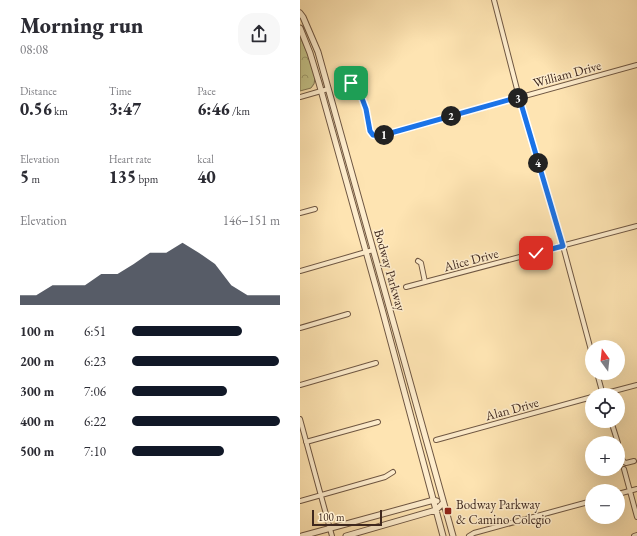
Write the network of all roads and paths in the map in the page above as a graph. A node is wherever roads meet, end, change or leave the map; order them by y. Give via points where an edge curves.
1 (494, 0) edge
2 (300, 13) edge
3 (300, 28) edge
4 (637, 65) edge
5 (351, 83) dead end
6 (328, 89) junction
7 (322, 91) junction
8 (300, 97) edge
9 (519, 97) junction
10 (315, 209) dead end
11 (300, 213) edge
12 (637, 226) edge
13 (563, 246) junction
14 (373, 250) junction
15 (366, 252) junction
16 (418, 261) dead end
17 (300, 271) edge
18 (425, 282) junction
19 (406, 287) dead end
20 (348, 314) dead end
21 (300, 328) edge
22 (588, 340) edge
23 (376, 363) dead end
24 (300, 385) edge
25 (637, 385) edge
26 (625, 388) edge
27 (585, 399) edge
28 (300, 420) edge
29 (378, 422) dead end
30 (436, 440) dead end
31 (306, 442) junction
32 (634, 461) dead end
33 (625, 462) edge
34 (393, 472) dead end
35 (625, 473) edge
36 (637, 489) edge
37 (630, 491) junction
38 (625, 492) edge
39 (321, 495) junction
40 (434, 500) junction
41 (300, 501) edge
42 (443, 503) junction
43 (585, 504) edge
44 (436, 510) junction
45 (637, 517) edge
46 (330, 528) junction
47 (637, 535) edge
48 (302, 536) edge
49 (332, 536) edge
50 (346, 536) edge
51 (443, 536) edge
52 (452, 536) edge
53 (469, 536) edge
54 (634, 536) edge

1 - 9 street
2 - 6 street, Bodway Parkway via 318,52
3 - 7 street, Bodway Parkway
4 - 9 street, William Drive
5 - 9 street, William Drive via 359,90 370,131 373,135 380,136
6 - 7 street
6 - 14 street, Bodway Parkway
7 - 8 street
7 - 15 street, Bodway Parkway
9 - 13 street
10 - 11 street
12 - 13 street, Alice Drive
13 - 18 street, Alice Drive
13 - 22 street
14 - 15 street
14 - 42 street, Bodway Parkway
15 - 17 street
15 - 40 street, Bodway Parkway
16 - 18 street via 421,263
18 - 19 street, Alice Drive
20 - 21 street
23 - 24 street
25 - 26 street
27 - 30 street, Alan Drive
28 - 31 street
29 - 31 street
31 - 39 street
32 - 33 street
34 - 39 street via 385,477
35 - 37 street
36 - 37 street
37 - 38 street
37 - 45 street
39 - 41 street
39 - 46 street
40 - 42 street
40 - 44 street, Bodway Parkway
40 - 46 street
42 - 44 street
42 - 52 street, Bodway Parkway
43 - 53 street
44 - 50 street
44 - 51 street, Bodway Parkway
46 - 48 street
46 - 49 street
47 - 54 street

